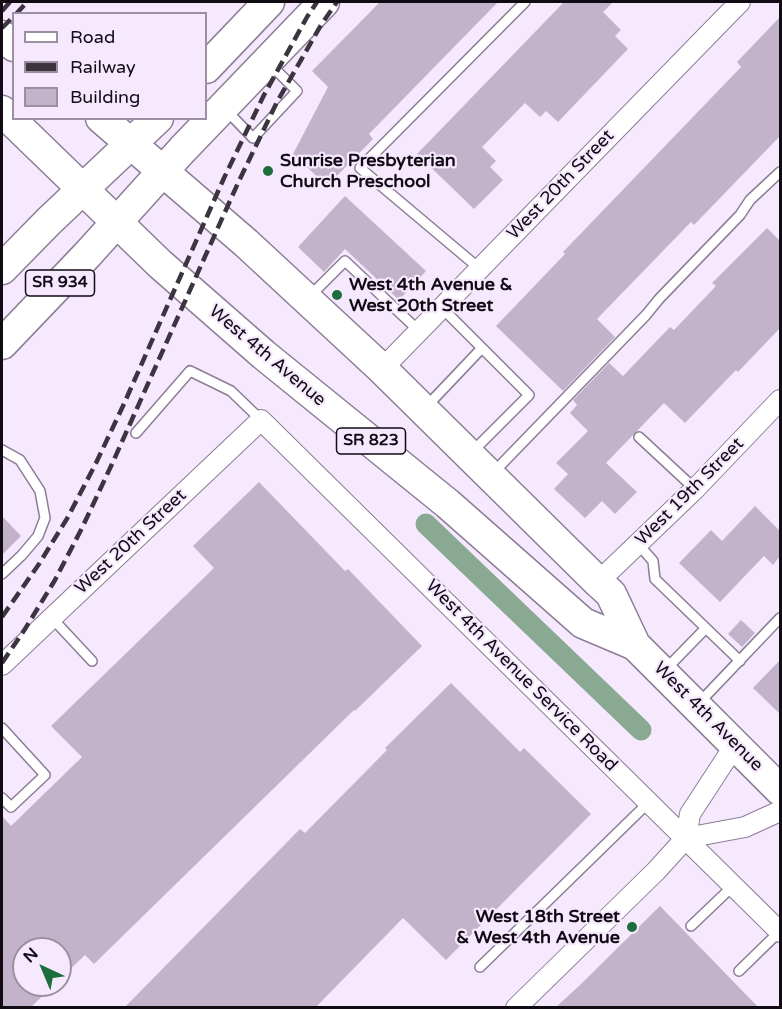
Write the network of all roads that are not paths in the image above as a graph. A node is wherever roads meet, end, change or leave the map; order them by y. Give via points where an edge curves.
1 (269, 2) edge
2 (324, 2) edge
3 (525, 2) edge
4 (740, 2) edge
5 (267, 61) junction
6 (207, 67) edge
7 (223, 107) junction
8 (2, 111) edge
9 (103, 120) edge
10 (156, 120) edge
11 (131, 144) junction
12 (163, 171) junction
13 (780, 172) edge
14 (82, 190) junction
15 (117, 223) junction
16 (2, 269) edge
17 (480, 269) junction
18 (307, 299) junction
19 (442, 308) junction
20 (419, 332) junction
21 (2, 344) edge
22 (482, 348) junction
23 (382, 369) junction
24 (780, 400) edge
25 (423, 410) junction
26 (261, 420) junction
27 (136, 433) dead end
28 (639, 437) dead end
29 (2, 450) edge
30 (469, 455) junction
31 (490, 476) junction
32 (695, 489) junction
33 (638, 544) junction
34 (2, 574) edge
35 (598, 582) junction
36 (51, 617) junction
37 (780, 618) edge
38 (706, 628) junction
39 (635, 645) junction
40 (92, 661) dead end
41 (740, 661) junction
42 (2, 665) edge
43 (662, 672) junction
44 (696, 706) junction
45 (2, 728) edge
46 (735, 745) junction
47 (780, 790) edge
48 (2, 798) edge
49 (650, 802) junction
50 (780, 811) edge
51 (686, 838) junction
52 (734, 885) junction
53 (691, 926) dead end
54 (780, 931) edge
55 (480, 967) dead end
56 (739, 971) dead end
57 (516, 1008) edge

1 - 6 main road
2 - 5 main road, SR 934
3 - 17 lane via 360,168
4 - 17 street, West 20th Street
5 - 7 main road, SR 934
5 - 7 lane via 297,91 253,138
7 - 12 main road, SR 934
8 - 14 main road, West 4th Avenue / SR 823
9 - 11 main road, West 4th Avenue / SR 823
10 - 11 main road, SR 934
11 - 12 main road, West 4th Avenue / SR 823
11 - 14 main road, SR 934
12 - 15 main road, SR 934
12 - 18 main road, West 4th Avenue / SR 823
13 - 31 lane
14 - 15 main road, West 4th Avenue / SR 823
14 - 16 main road, SR 934
15 - 21 main road, SR 934
15 - 39 main road, West 4th Avenue / SR 823 via 264,356 448,504 583,623
17 - 19 street, West 20th Street
18 - 20 lane via 345,261
18 - 23 main road, West 4th Avenue / SR 823
19 - 20 street, West 20th Street
19 - 22 lane
20 - 23 street, West 20th Street
22 - 25 lane
22 - 30 lane via 529,394
23 - 25 main road, West 4th Avenue / SR 823
24 - 32 street, West 19th Street
25 - 30 main road, West 4th Avenue / SR 823
26 - 27 lane via 231,391 190,371
26 - 36 street, West 20th Street
26 - 49 street, West 4th Avenue Service Road
28 - 32 lane
29 - 34 lane via 20,460 40,491 45,518 38,536
30 - 31 main road, West 4th Avenue / SR 823
31 - 35 main road, West 4th Avenue / SR 823
32 - 33 street, West 19th Street
33 - 35 street, West 19th Street
33 - 38 lane via 653,561 655,579
35 - 39 main road, West 4th Avenue / SR 823 via 611,594
36 - 40 lane
36 - 42 street, West 20th Street
37 - 41 lane
38 - 41 lane
38 - 43 lane
39 - 43 main road, West 4th Avenue / SR 823
41 - 44 lane
43 - 44 main road, West 4th Avenue / SR 823
44 - 46 main road, West 4th Avenue / SR 823
45 - 48 lane via 45,775 11,807
46 - 47 main road, West 4th Avenue / SR 823
46 - 51 street via 690,814
49 - 51 street, West 4th Avenue Service Road
49 - 55 lane
50 - 51 street via 745,827
51 - 52 street, West 4th Avenue Service Road
51 - 57 street
52 - 53 lane
52 - 54 street, West 4th Avenue Service Road
54 - 56 lane

